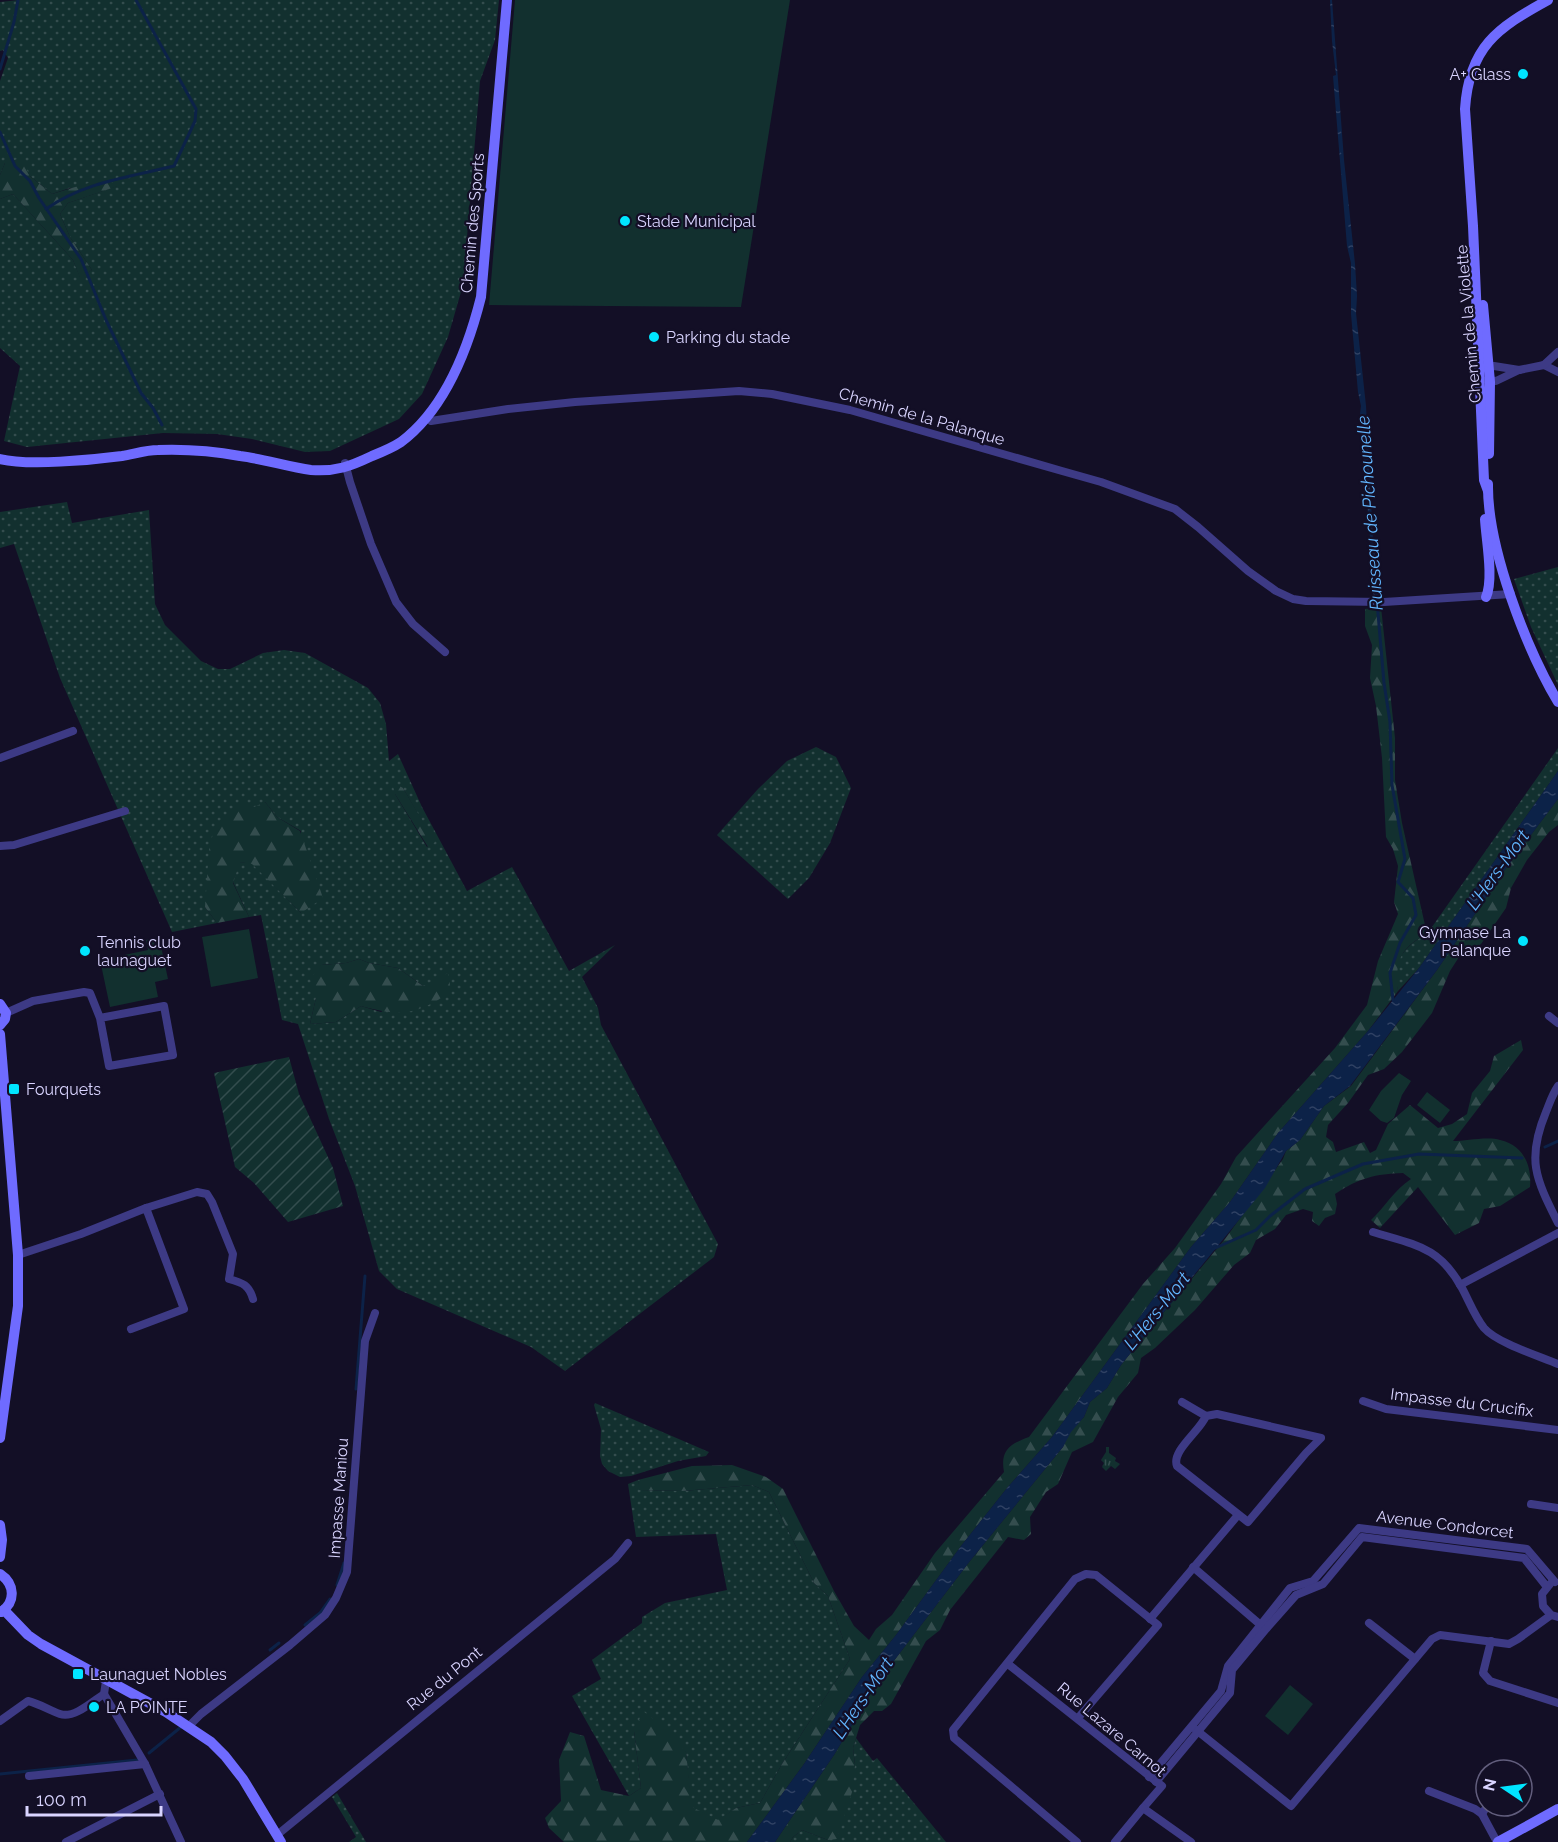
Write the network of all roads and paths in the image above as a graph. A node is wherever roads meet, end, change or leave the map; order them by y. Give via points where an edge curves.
1 (507, 0) edge
2 (1548, 0) edge
3 (1473, 226) junction
4 (1558, 352) edge
5 (1544, 365) junction
6 (1489, 366) junction
7 (1519, 370) junction
8 (1558, 372) edge
9 (1480, 373) junction
10 (1490, 382) junction
11 (430, 421) dead end
12 (0, 459) edge
13 (346, 466) junction
14 (1484, 480) junction
15 (1488, 491) junction
16 (1511, 594) junction
17 (1486, 597) junction
18 (445, 652) dead end
19 (1558, 702) edge
20 (73, 731) dead end
21 (0, 757) edge
22 (125, 811) dead end
23 (0, 846) edge
24 (3, 1009) edge
25 (1549, 1016) dead end
26 (100, 1018) junction
27 (1558, 1023) edge
28 (0, 1025) edge
29 (0, 1034) edge
30 (1558, 1086) edge
31 (1558, 1102) edge
32 (1547, 1110) junction
33 (5, 1147) edge
34 (146, 1208) junction
35 (1558, 1223) edge
36 (1373, 1232) dead end
37 (1558, 1233) edge
38 (18, 1255) junction
39 (1460, 1284) junction
40 (254, 1299) dead end
41 (375, 1313) dead end
42 (132, 1329) dead end
43 (1558, 1364) edge
44 (1363, 1401) dead end
45 (1182, 1402) dead end
46 (1206, 1416) junction
47 (1558, 1430) edge
48 (0, 1438) edge
49 (1531, 1504) dead end
50 (1558, 1508) edge
51 (1238, 1515) junction
52 (0, 1525) edge
53 (628, 1543) dead end
54 (0, 1557) edge
55 (1193, 1567) junction
56 (0, 1574) edge
57 (1553, 1584) edge
58 (2, 1611) edge
59 (1555, 1616) edge
60 (1150, 1619) junction
61 (1369, 1623) dead end
62 (1263, 1627) junction
63 (1491, 1641) junction
64 (1415, 1659) junction
65 (1008, 1664) junction
66 (106, 1681) junction
67 (104, 1694) junction
68 (1558, 1703) edge
69 (1078, 1718) junction
70 (0, 1721) edge
71 (189, 1726) junction
72 (1195, 1729) junction
73 (145, 1764) junction
74 (29, 1776) dead end
75 (1153, 1779) junction
76 (1430, 1791) dead end
77 (160, 1794) junction
78 (1143, 1808) junction
79 (1474, 1809) edge
80 (1558, 1809) edge
81 (1488, 1818) edge
82 (279, 1838) edge
83 (66, 1842) edge
84 (181, 1842) edge
85 (1077, 1842) edge
86 (1115, 1842) edge
87 (1191, 1842) edge
88 (1498, 1842) edge

1 - 13 street, Chemin des Sports via 481,297 468,338 443,394 414,431
2 - 3 street, Chemin de la Violette via 1507,23 1489,40 1469,79 1465,109
3 - 6 street, Chemin de la Violette
3 - 9 street, Chemin de la Violette
4 - 5 street
5 - 7 street
5 - 8 street
6 - 7 street
6 - 9 street
6 - 10 street, Chemin de la Violette
7 - 10 street
9 - 10 street
9 - 14 street, Chemin de la Violette
10 - 15 street, Chemin de la Violette
11 - 17 street, Chemin de la Palanque via 575,402 739,391 809,400 1072,474 1175,509 1248,571 1293,599 1384,602
12 - 13 street, Chemin des Sports via 24,462 190,450 297,466
13 - 18 street via 371,544 396,602 413,624
14 - 15 street, Chemin de la Violette
14 - 17 street, Chemin de la Violette via 1489,577
15 - 16 street, Chemin de la Violette via 1493,532
16 - 17 street, Chemin de la Palanque
16 - 19 street
20 - 21 street
22 - 23 street
24 - 26 street via 84,992 94,999
24 - 28 street via 5,1019
25 - 27 street
26 - 26 street via 164,1006 173,1054 109,1066
29 - 33 street
30 - 32 street
31 - 32 street
32 - 35 street via 1539,1126 1535,1168
33 - 38 street via 17,1217
34 - 38 street
34 - 40 street via 197,1192 207,1194 232,1254 229,1279 244,1283
34 - 42 street via 184,1309
36 - 39 street via 1437,1255
37 - 39 street
38 - 48 street via 18,1306
39 - 43 street via 1484,1328 1497,1338
41 - 71 street, Impasse Maniou via 365,1341 347,1572 336,1598 325,1615
44 - 47 street, Impasse du Crucifix via 1386,1409
45 - 46 street
46 - 51 street via 1175,1461
46 - 51 street via 1216,1414 1321,1438 1248,1522
49 - 50 street
51 - 55 street
52 - 54 street
53 - 82 street, Rue du Pont via 615,1558
55 - 60 street
55 - 62 street
56 - 58 street via 12,1592 12,1599
57 - 59 street via 1542,1600 1546,1611
57 - 62 street, Avenue Condorcet via 1527,1549 1359,1528 1312,1581 1290,1588
58 - 66 street via 35,1640
59 - 63 street via 1509,1644
60 - 65 street via 1096,1575 1086,1574 1076,1579
60 - 69 street via 1158,1625
61 - 64 street
62 - 72 street, Avenue Condorcet via 1232,1670 1230,1694
63 - 64 street via 1440,1635
63 - 68 street via 1483,1673 1490,1681
64 - 72 street via 1291,1806
65 - 69 street, Rue Lazare Carnot
65 - 85 street via 953,1730 954,1738
66 - 67 street
66 - 71 street
67 - 70 street via 72,1714 61,1715 28,1701
67 - 73 street
69 - 75 street, Rue Lazare Carnot
71 - 82 street via 225,1756
72 - 75 street, Avenue Condorcet
73 - 74 street
73 - 77 street
75 - 78 street, Rue Lazare Carnot via 1162,1786
76 - 79 street
77 - 83 street
77 - 84 street
78 - 86 street
78 - 87 street
80 - 88 street
81 - 88 street

